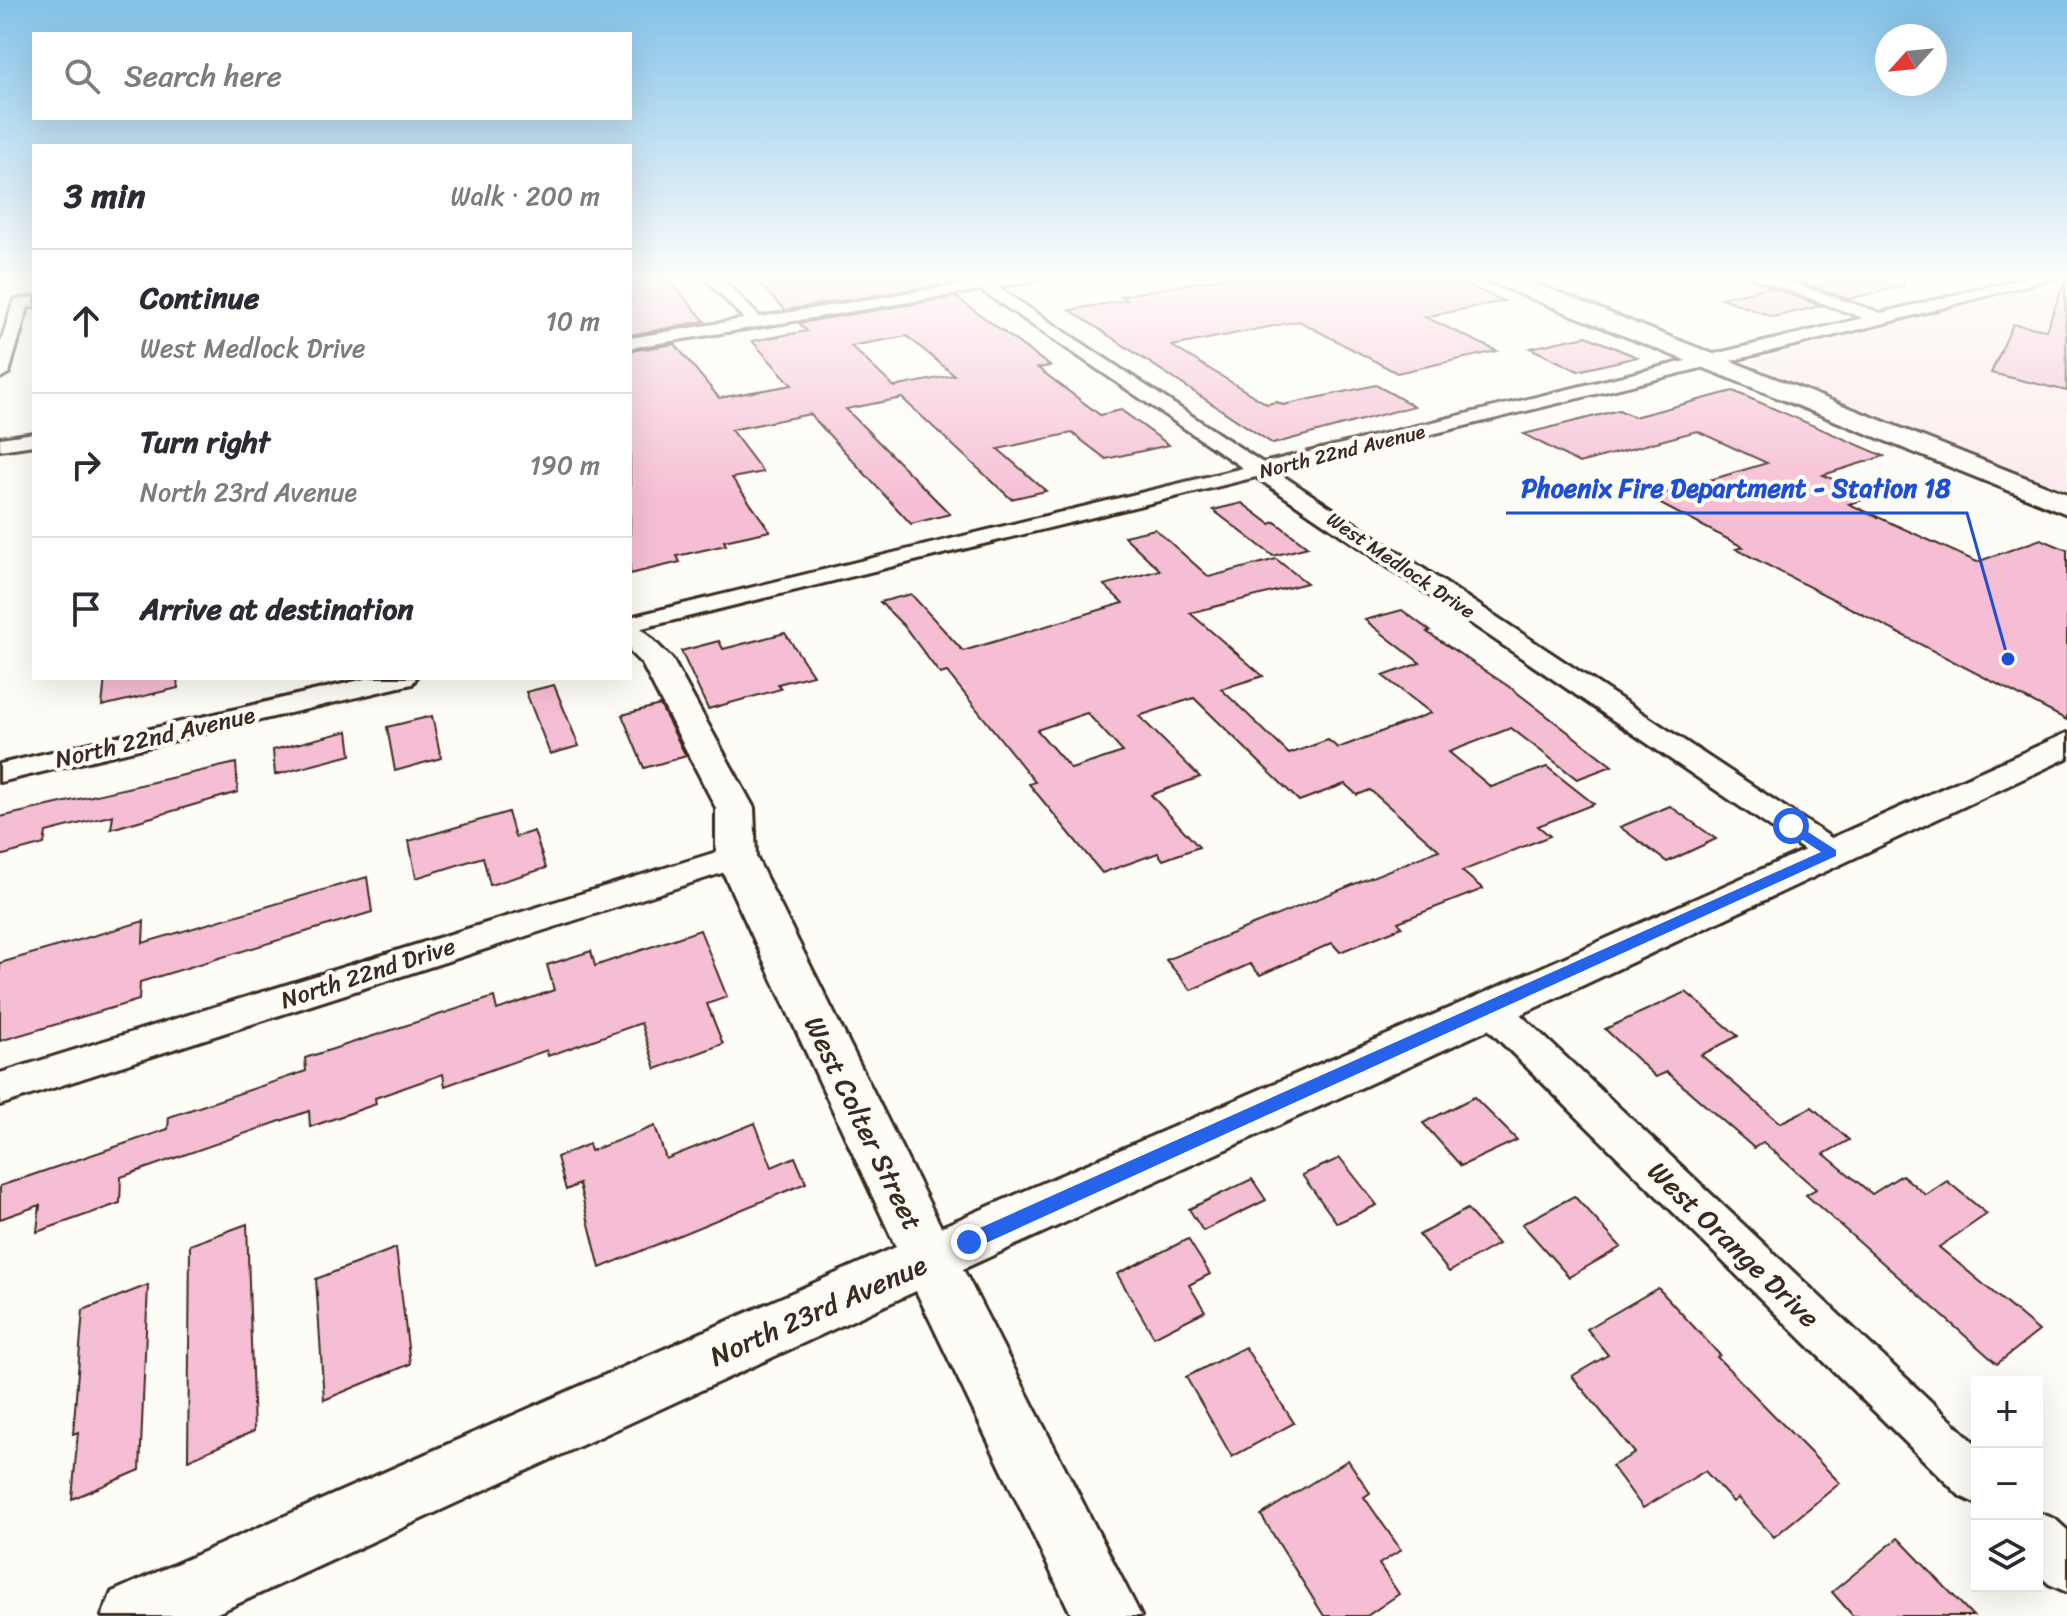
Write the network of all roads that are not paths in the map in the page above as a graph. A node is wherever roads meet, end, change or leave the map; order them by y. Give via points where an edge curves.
1 (8, 351) edge
2 (1081, 351) edge
3 (1683, 351) edge
4 (1752, 351) edge
5 (1709, 362) junction
6 (0, 373) edge
7 (32, 439) edge
8 (0, 444) edge
9 (1259, 470) junction
10 (2067, 505) edge
11 (632, 624) edge
12 (632, 637) edge
13 (395, 680) edge
14 (2067, 744) edge
15 (0, 773) edge
16 (1831, 853) junction
17 (736, 857) junction
18 (1491, 1009) junction
19 (0, 1089) edge
20 (930, 1260) junction
21 (1971, 1473) edge
22 (2043, 1543) edge
23 (2067, 1566) edge
24 (136, 1616) edge
25 (1107, 1616) edge

1 - 6 street
2 - 9 street, West Medlock Drive
3 - 5 main road
4 - 5 street, North 22nd Avenue
5 - 9 street, North 22nd Avenue
5 - 10 main road
7 - 8 street
9 - 11 street, North 22nd Avenue
9 - 16 street, West Medlock Drive
12 - 17 street, West Colter Street via 656,659 735,808
13 - 15 street, North 22nd Avenue
14 - 16 street, North 23rd Avenue
16 - 18 street, North 23rd Avenue
17 - 19 street, North 22nd Drive
17 - 20 street, West Colter Street
18 - 20 street, North 23rd Avenue
18 - 21 street, West Orange Drive
20 - 24 street, North 23rd Avenue
20 - 25 street, West Colter Street
22 - 23 street

